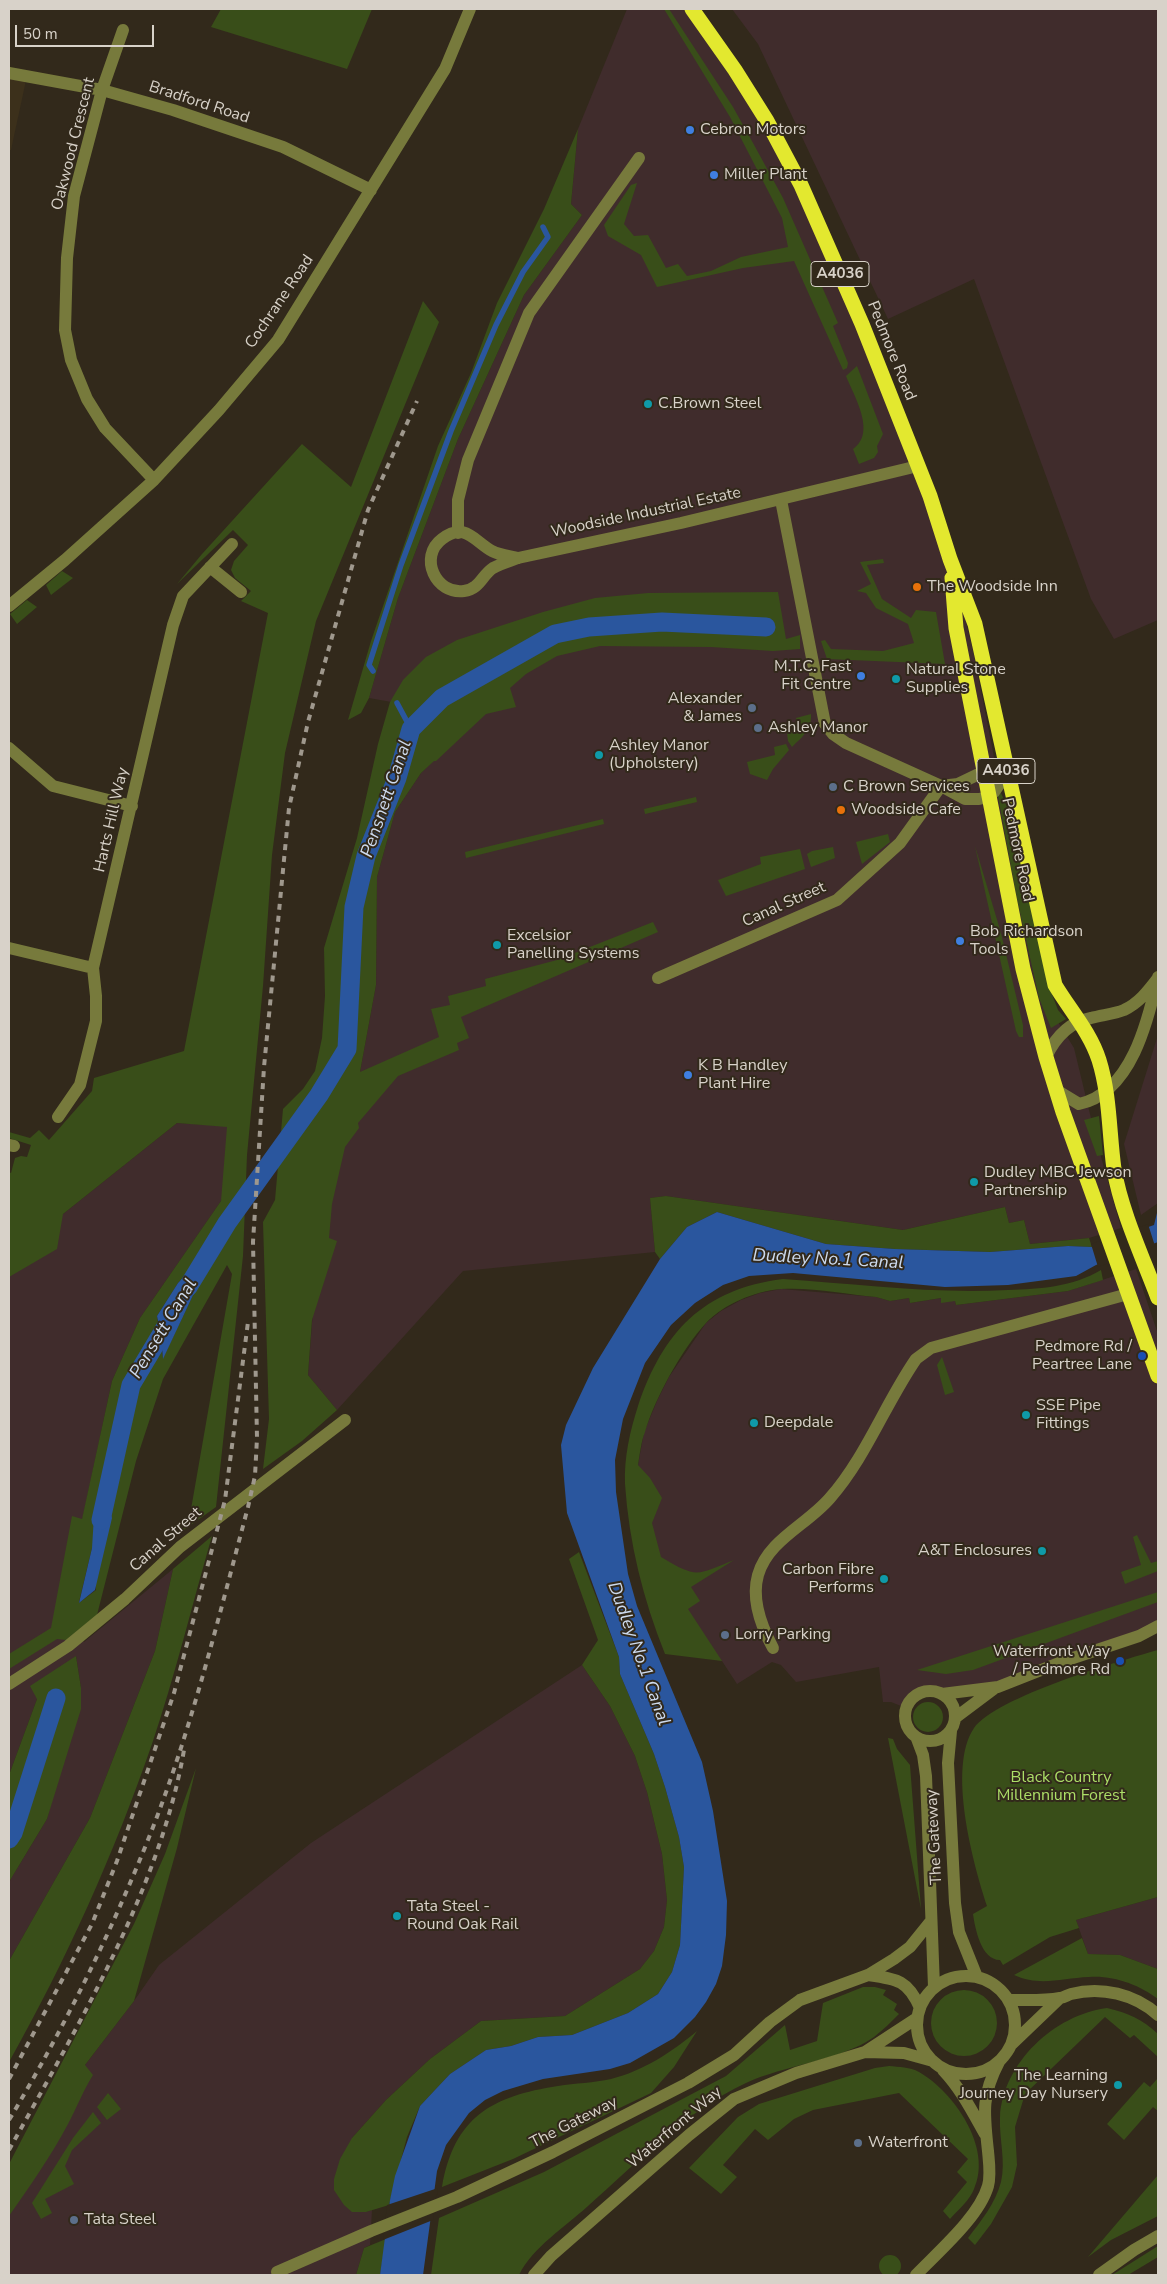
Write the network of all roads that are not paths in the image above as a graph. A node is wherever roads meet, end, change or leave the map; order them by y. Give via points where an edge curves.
1 (470, 9) edge
2 (692, 9) edge
3 (123, 30) dead end
4 (9, 73) edge
5 (102, 90) junction
6 (639, 158) dead end
7 (371, 190) junction
8 (918, 466) junction
9 (154, 480) junction
10 (781, 500) junction
11 (458, 533) junction
12 (232, 544) dead end
13 (518, 558) junction
14 (950, 559) junction
15 (210, 567) junction
16 (241, 592) dead end
17 (9, 606) edge
18 (9, 748) edge
19 (983, 772) junction
20 (1007, 773) junction
21 (941, 786) junction
22 (988, 797) junction
23 (132, 806) junction
24 (9, 948) edge
25 (93, 968) junction
26 (658, 978) dead end
27 (1158, 978) edge
28 (1078, 1022) junction
29 (1046, 1056) junction
30 (1056, 1090) junction
31 (1106, 1090) junction
32 (58, 1117) dead end
33 (1128, 1294) junction
34 (1158, 1298) edge
35 (1158, 1376) edge
36 (345, 1420) dead end
37 (1158, 1626) edge
38 (1158, 1634) edge
39 (1139, 1636) junction
40 (773, 1648) dead end
41 (9, 1684) edge
42 (998, 1687) junction
43 (942, 1694) junction
44 (955, 1718) junction
45 (951, 1731) junction
46 (917, 1739) junction
47 (931, 1921) junction
48 (868, 1975) junction
49 (977, 1977) junction
50 (934, 1987) junction
51 (1060, 1998) junction
52 (1009, 2000) junction
53 (919, 2013) junction
54 (1158, 2015) edge
55 (1012, 2044) junction
56 (865, 2052) junction
57 (1001, 2060) junction
58 (936, 2064) junction
59 (987, 2139) junction
60 (1158, 2236) edge
61 (277, 2272) dead end
62 (534, 2275) edge
63 (916, 2275) edge
64 (1099, 2275) edge

1 - 7 street, Cochrane Road via 445,69
2 - 8 highway, Pedmore Road / A4036 via 767,121 801,185 862,324
3 - 5 street, Oakwood Crescent
4 - 5 street, Bradford Road
5 - 7 street, Bradford Road via 173,110 282,148
5 - 9 street, Oakwood Crescent via 74,196 67,258 65,330 71,360 87,399 106,428
6 - 11 street via 530,314 468,460 458,500
7 - 9 street, Cochrane Road via 278,340
8 - 10 street, Woodside Industrial Estate
8 - 14 highway, Pedmore Road / A4036
9 - 17 street, Cochrane Road
10 - 13 street, Woodside Industrial Estate
10 - 21 street via 825,724 846,743
11 - 13 street, Woodside Industrial Estate via 477,538 493,551
11 - 13 street, Woodside Industrial Estate via 441,540 431,556 433,575 444,587 456,592 475,588 494,568
12 - 15 street, Harts Hill Way
14 - 19 highway, Pedmore Road / A4036 via 956,628
14 - 20 highway, Pedmore Road / A4036 via 975,624
15 - 16 street
15 - 23 street, Harts Hill Way via 183,596 173,625
18 - 23 street via 53,786
19 - 20 street
19 - 21 street via 958,784
19 - 22 highway, Pedmore Road / A4036
20 - 22 street
20 - 28 highway, Pedmore Road / A4036 via 1055,985
21 - 22 street via 965,799
21 - 26 street, Canal Street via 900,843 837,900
22 - 29 highway, Pedmore Road / A4036 via 1023,969
23 - 25 street, Harts Hill Way
24 - 25 street
25 - 32 street, Harts Hill Way via 96,1021 80,1085
27 - 28 street via 1140,1001 1124,1010
27 - 31 street via 1155,998 1130,1063
28 - 29 street via 1059,1036
28 - 31 highway, A4036 via 1096,1052
29 - 30 highway, A4036
30 - 31 street via 1079,1104 1094,1101
30 - 33 highway, A4036
31 - 34 highway, A4036 via 1115,1170 1130,1225
33 - 35 highway
33 - 40 street via 931,1348 916,1359 845,1480 828,1500 768,1554 758,1575 756,1594 757,1610
36 - 41 street, Canal Street via 180,1547 125,1599 68,1646
37 - 39 street, The Gateway
38 - 39 street, The Gateway
39 - 42 street, The Gateway
42 - 43 street, The Gateway
42 - 44 street, The Gateway
43 - 44 street via 953,1707
43 - 46 street, The Gateway via 922,1692 908,1703 905,1721
44 - 45 street
45 - 46 street via 932,1742
45 - 49 street, The Gateway via 948,1763 955,1903 959,1932
46 - 47 street, The Gateway via 926,1776
47 - 48 street, The Gateway via 910,1947
47 - 50 street, The Gateway
48 - 53 street via 903,1982 914,1994
48 - 61 street, The Gateway via 800,2000 734,2055 688,2083 553,2152 457,2197
49 - 50 street via 954,1977
49 - 52 street via 995,1985
50 - 53 street, Waterfront Way
51 - 52 street
51 - 54 street via 1092,1991 1117,1993 1135,1999
51 - 55 street, Waterfront Way
52 - 55 street, Waterfront Way via 1016,2022
53 - 56 street, Waterfront Way
53 - 58 street via 920,2041
55 - 57 street, Waterfront Way
56 - 58 street, Waterfront Way via 904,2052
56 - 62 street, Waterfront Way via 796,2073 734,2099 551,2256
57 - 58 street, Waterfront Way via 982,2072 968,2075 949,2072
57 - 59 street via 988,2085 984,2102
58 - 59 street via 956,2084
59 - 63 street via 989,2184 983,2200
60 - 64 street

